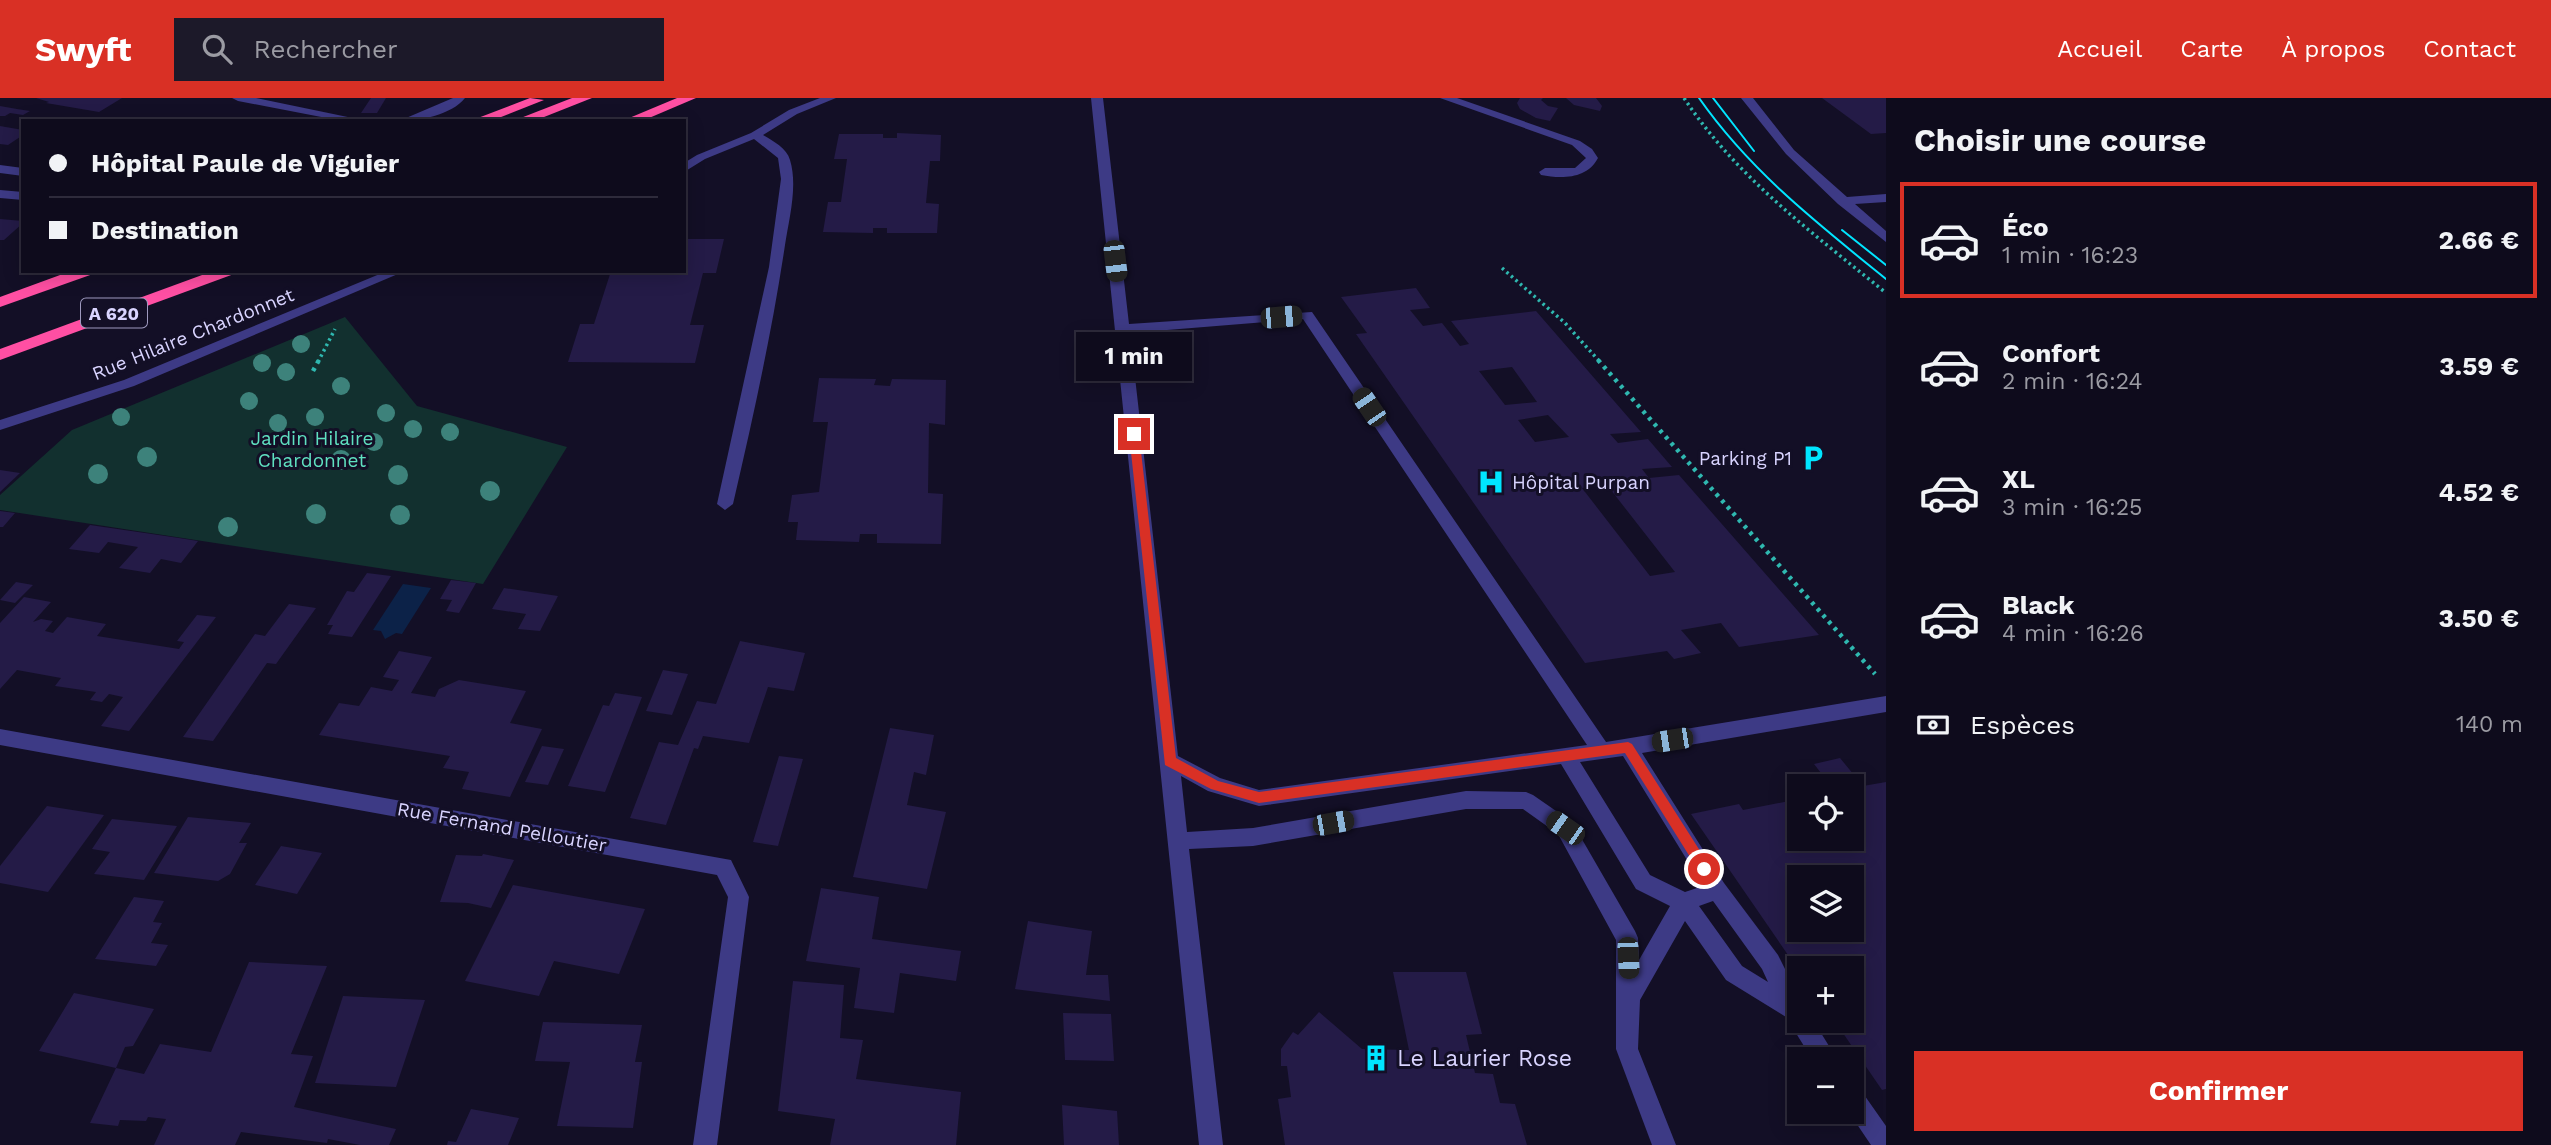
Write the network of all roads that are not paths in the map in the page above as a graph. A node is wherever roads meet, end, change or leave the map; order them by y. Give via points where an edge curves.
1 (238, 98) edge
2 (458, 98) edge
3 (542, 98) edge
4 (585, 98) edge
5 (689, 98) edge
6 (830, 98) edge
7 (1097, 98) edge
8 (1446, 98) edge
9 (1747, 98) edge
10 (351, 119) edge
11 (410, 119) edge
12 (483, 119) edge
13 (526, 119) edge
14 (634, 119) edge
15 (755, 135) junction
16 (686, 167) edge
17 (0, 169) edge
18 (21, 172) edge
19 (1545, 172) dead end
20 (0, 194) edge
21 (21, 196) edge
22 (1886, 198) edge
23 (1842, 201) junction
24 (1886, 239) edge
25 (70, 273) edge
26 (82, 273) edge
27 (223, 273) edge
28 (393, 273) edge
29 (0, 301) edge
30 (1122, 329) junction
31 (0, 355) edge
32 (0, 425) edge
33 (725, 504) dead end
34 (1886, 704) edge
35 (0, 737) edge
36 (1628, 747) junction
37 (1602, 751) junction
38 (1566, 756) junction
39 (1170, 761) junction
40 (1179, 841) junction
41 (1717, 890) junction
42 (1684, 902) junction
43 (1787, 996) edge
44 (1629, 998) junction
45 (1787, 1009) edge
46 (1864, 1114) edge
47 (705, 1145) edge
48 (1211, 1145) edge
49 (1664, 1145) edge
50 (1885, 1145) edge

1 - 10 street
2 - 11 street
3 - 12 highway
4 - 13 highway
5 - 14 highway
6 - 15 street via 793,112
7 - 30 street
8 - 19 street via 1576,143 1592,158 1585,169 1576,172
9 - 23 street via 1790,152
15 - 16 street
15 - 33 street via 784,157 783,218 753,388
17 - 18 street
20 - 21 street
22 - 23 street
23 - 24 street
25 - 29 highway
26 - 29 highway, A 620
27 - 31 highway, A 620
28 - 32 street, Rue Hilaire Chardonnet via 129,383
30 - 37 street via 1307,315
30 - 39 street
34 - 36 street
35 - 47 street, Rue Fernand Pelloutier via 724,867 739,897
36 - 37 street
36 - 41 street
37 - 38 street
38 - 39 street via 1259,797 1215,785
38 - 42 street via 1643,882
39 - 40 street
40 - 44 street via 1253,836 1466,800 1527,800 1565,828 1626,938
40 - 48 street
41 - 42 street
41 - 43 street via 1770,962
42 - 44 street
42 - 45 street via 1734,973
44 - 49 street via 1627,1049
46 - 50 street

